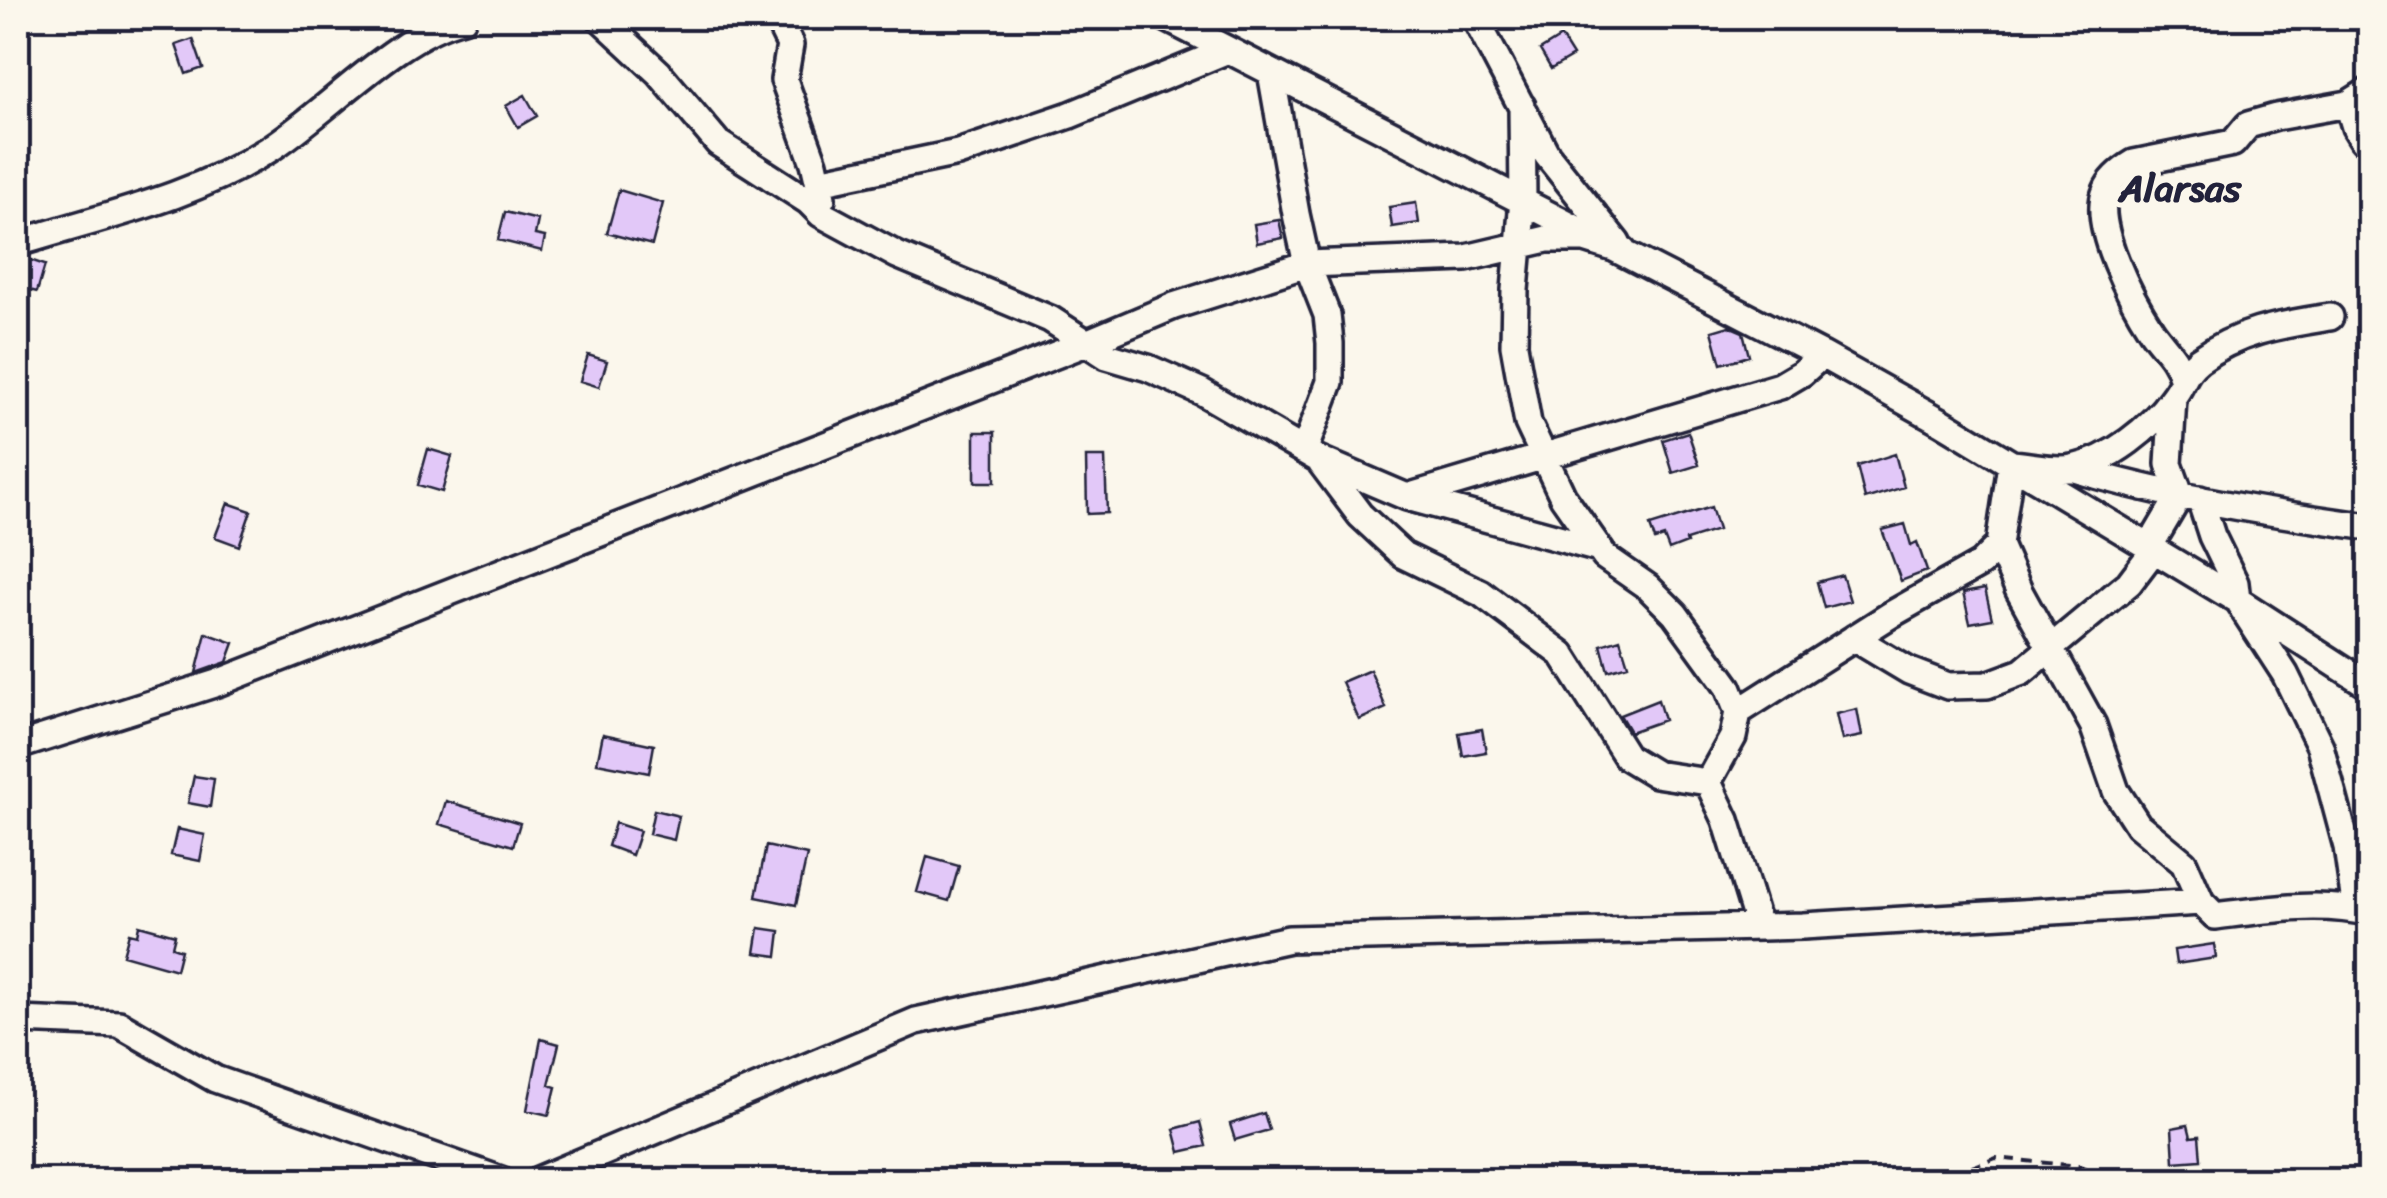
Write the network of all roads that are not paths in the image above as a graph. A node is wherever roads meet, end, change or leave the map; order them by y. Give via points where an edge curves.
1 (463, 18) edge
2 (600, 18) edge
3 (777, 18) edge
4 (1166, 18) edge
5 (1475, 18) edge
6 (1228, 50) junction
7 (1271, 72) junction
8 (2359, 97) edge
9 (1522, 106) junction
10 (2370, 138) edge
11 (819, 182) junction
12 (1523, 200) junction
13 (827, 217) junction
14 (18, 243) edge
15 (1519, 245) junction
16 (1624, 250) junction
17 (1307, 264) junction
18 (2330, 316) dead end
19 (1086, 344) junction
20 (1822, 355) junction
21 (2177, 388) junction
22 (1544, 454) junction
23 (1311, 456) junction
24 (2011, 464) junction
25 (2071, 468) junction
26 (1407, 497) junction
27 (2190, 497) junction
28 (2370, 527) edge
29 (1999, 544) junction
30 (1599, 549) junction
31 (2154, 550) junction
32 (2237, 600) junction
33 (1854, 638) junction
34 (2052, 650) junction
35 (2370, 686) edge
36 (1738, 712) junction
37 (18, 746) edge
38 (1708, 782) junction
39 (2201, 902) junction
40 (2363, 912) edge
41 (1759, 927) junction
42 (18, 1020) edge
43 (501, 1180) edge
44 (538, 1180) edge

1 - 14 street via 441,23 405,46 270,149 213,181
2 - 13 street via 718,142
3 - 11 street via 790,45 784,80
4 - 6 street
5 - 9 street
6 - 7 street
6 - 11 street via 958,153
7 - 12 street
7 - 17 street
8 - 10 street via 2355,127 2363,140
8 - 21 street via 2248,126 2233,142 2134,163 2106,190 2103,208 2116,262 2176,359
9 - 12 street
9 - 16 street via 1547,154
11 - 13 street
12 - 15 street
12 - 16 street
13 - 19 street via 896,255 1050,318
15 - 16 street via 1585,239
15 - 17 street via 1466,258
15 - 22 street via 1514,345 1528,423
16 - 20 street
17 - 19 street via 1174,306
17 - 23 street via 1327,316 1330,382
18 - 21 street via 2234,337 2196,363
19 - 23 street via 1202,392
19 - 37 street via 218,683
20 - 22 street via 1780,386
20 - 24 street
21 - 25 street via 2147,426 2108,454
21 - 27 street via 2169,464
22 - 26 street
22 - 30 street via 1562,497
23 - 26 street
23 - 38 street via 1402,556 1481,593 1562,654 1628,757 1655,774
24 - 25 street
24 - 29 street
24 - 31 street
25 - 27 street
26 - 30 street
27 - 28 street
27 - 31 street via 2154,539
27 - 32 street via 2235,583
29 - 33 street via 1980,564
29 - 34 street
30 - 36 street via 1675,614 1728,687
31 - 32 street
31 - 34 street via 2130,583
32 - 35 street
32 - 40 street via 2285,674 2320,746
33 - 34 street via 1948,686 1987,685 2022,672
33 - 36 street
34 - 39 street via 2092,725 2116,791 2138,825 2184,863
36 - 38 street via 1734,737
38 - 41 street
39 - 40 street via 2214,916 2278,908
39 - 41 street
41 - 44 street via 1289,939 916,1020
42 - 43 street via 119,1024 214,1080

